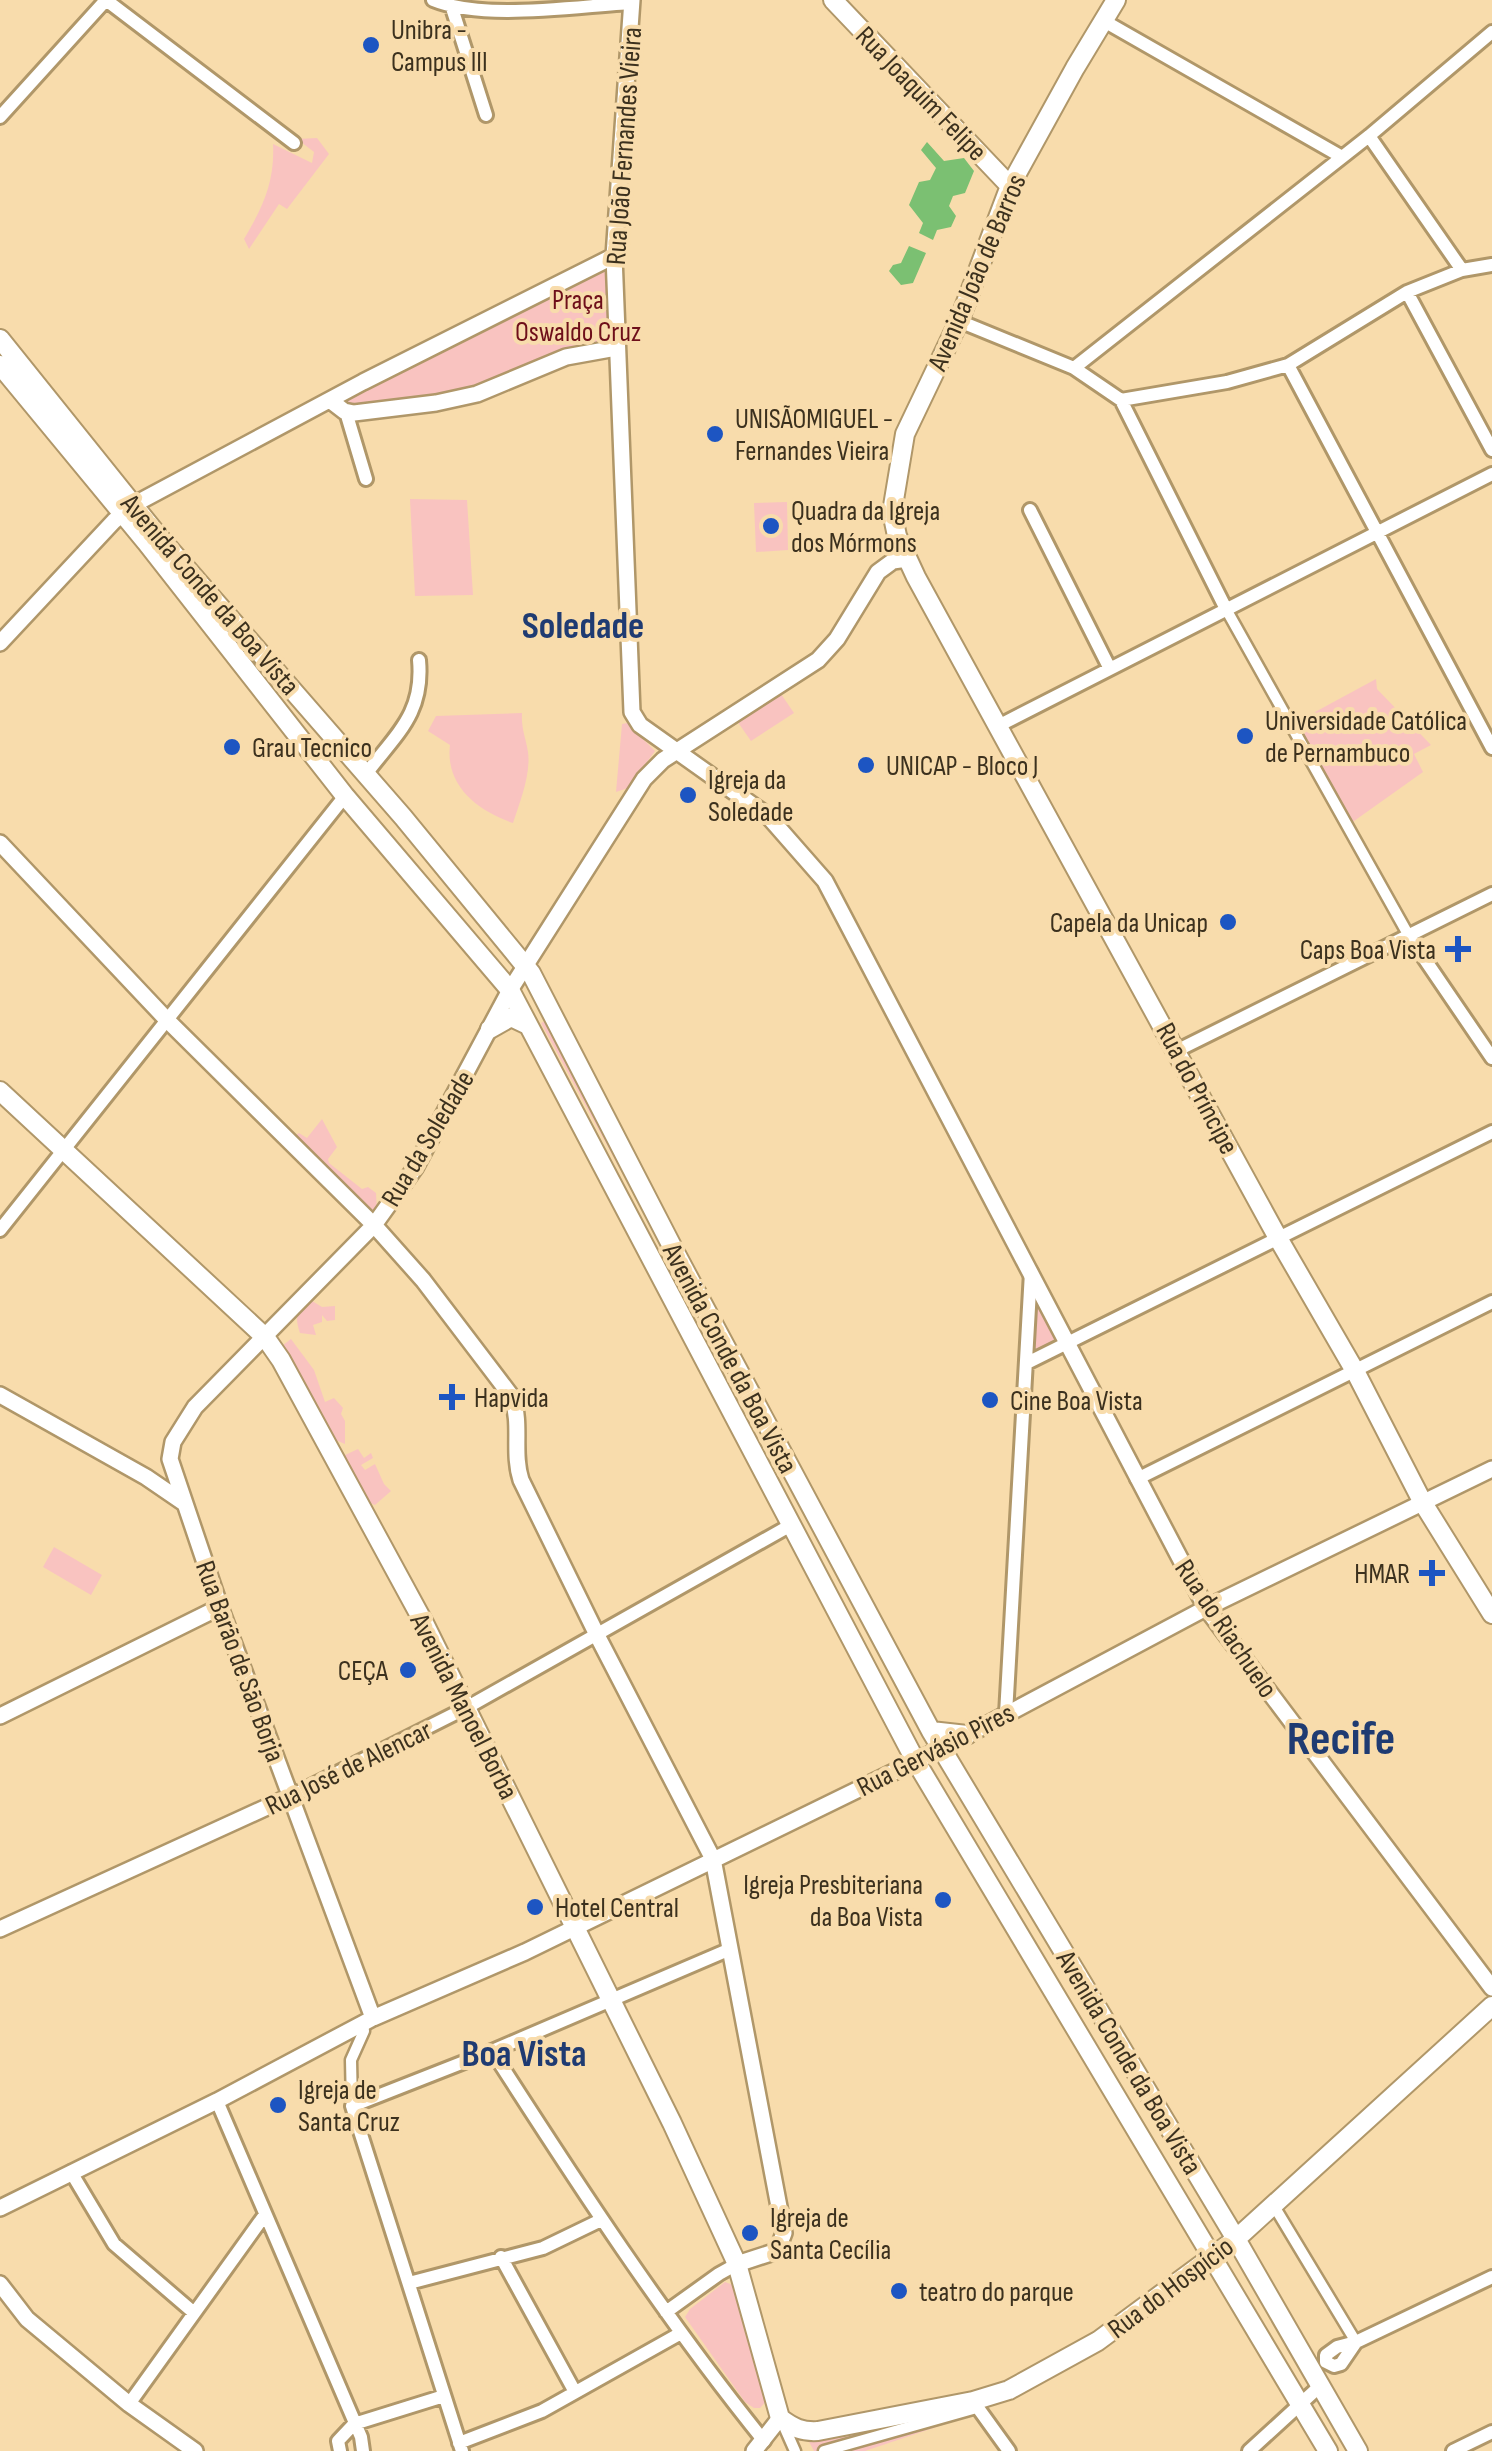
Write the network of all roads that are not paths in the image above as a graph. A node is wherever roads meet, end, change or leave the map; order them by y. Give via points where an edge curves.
1 (106, 0) edge
2 (433, 0) edge
3 (833, 0) edge
4 (1116, 0) edge
5 (632, 2) edge
6 (452, 8) junction
7 (1104, 21) junction
8 (1492, 32) edge
9 (486, 115) dead end
10 (0, 118) edge
11 (1369, 136) junction
12 (294, 144) dead end
13 (1342, 157) junction
14 (1010, 186) junction
15 (614, 256) junction
16 (1492, 266) edge
17 (1462, 270) junction
18 (1406, 292) junction
19 (959, 321) junction
20 (0, 339) edge
21 (616, 348) junction
22 (0, 365) edge
23 (1288, 366) junction
24 (1074, 368) junction
25 (1122, 400) junction
26 (330, 401) junction
27 (346, 412) junction
28 (1492, 450) edge
29 (1492, 474) edge
30 (366, 479) dead end
31 (1030, 510) dead end
32 (123, 513) junction
33 (1378, 532) junction
34 (907, 560) junction
35 (1226, 609) junction
36 (0, 643) edge
37 (420, 660) dead end
38 (1109, 667) junction
39 (998, 726) junction
40 (1492, 748) edge
41 (677, 752) junction
42 (366, 774) junction
43 (345, 796) junction
44 (0, 843) edge
45 (1492, 894) edge
46 (1410, 936) junction
47 (526, 965) junction
48 (510, 990) junction
49 (167, 1020) junction
50 (528, 1025) junction
51 (490, 1029) junction
52 (1178, 1050) junction
53 (1492, 1058) edge
54 (0, 1091) edge
55 (1492, 1132) edge
56 (63, 1150) junction
57 (374, 1224) junction
58 (0, 1230) edge
59 (1278, 1238) junction
60 (1030, 1272) junction
61 (1492, 1302) edge
62 (266, 1336) junction
63 (1065, 1344) junction
64 (1026, 1362) junction
65 (1355, 1372) junction
66 (0, 1395) edge
67 (1492, 1469) edge
68 (1137, 1479) junction
69 (184, 1503) junction
70 (1423, 1503) junction
71 (791, 1525) junction
72 (220, 1607) junction
73 (1206, 1608) junction
74 (1492, 1614) edge
75 (597, 1635) junction
76 (466, 1708) junction
77 (1006, 1714) junction
78 (0, 1716) edge
79 (931, 1731) junction
80 (968, 1736) junction
81 (942, 1748) junction
82 (914, 1760) junction
83 (291, 1796) junction
84 (713, 1858) junction
85 (576, 1926) junction
86 (0, 1929) edge
87 (728, 1950) junction
88 (1492, 1988) edge
89 (610, 2001) junction
90 (1492, 2006) edge
91 (368, 2021) junction
92 (492, 2051) junction
93 (217, 2101) junction
94 (352, 2106) junction
95 (71, 2172) junction
96 (1274, 2206) junction
97 (0, 2208) edge
98 (264, 2216) junction
99 (601, 2220) junction
100 (1236, 2239) junction
101 (501, 2257) junction
102 (1212, 2257) junction
103 (737, 2264) junction
104 (1492, 2276) edge
105 (409, 2282) junction
106 (0, 2284) edge
107 (193, 2312) junction
108 (666, 2312) junction
109 (681, 2333) junction
110 (1356, 2342) joint
111 (1320, 2386) junction
112 (575, 2392) junction
113 (444, 2396) junction
114 (129, 2404) junction
115 (975, 2404) junction
116 (1300, 2405) junction
117 (780, 2418) junction
118 (354, 2424) junction
119 (1492, 2432) edge
120 (759, 2446) edge
121 (460, 2447) edge
122 (195, 2451) edge
123 (340, 2451) edge
124 (363, 2451) edge
125 (795, 2451) edge
126 (824, 2451) edge
127 (1009, 2451) edge
128 (1249, 2451) edge
129 (1328, 2451) edge
130 (1358, 2451) edge
131 (1453, 2451) edge

1 - 10 street
1 - 12 street
2 - 6 street
3 - 14 main road, Rua Joaquim Felipe
4 - 7 main road, Avenida João de Barros
5 - 6 street
5 - 15 street, Rua João Fernandes Vieira
6 - 9 street
7 - 13 street
7 - 14 main road, Avenida João de Barros
8 - 11 street
11 - 13 street
11 - 17 street
13 - 24 street
14 - 19 main road, Avenida João de Barros
15 - 21 street, Rua João Fernandes Vieira
15 - 26 street
16 - 17 street
17 - 18 street
18 - 23 street
18 - 28 street
19 - 24 street
19 - 34 main road, Avenida João de Barros via 905,434 897,468 892,512
20 - 32 main road, Avenida Conde da Boa Vista
21 - 27 street via 566,358 477,394
21 - 41 street, Rua João Fernandes Vieira via 631,704 640,725
22 - 32 main road, Avenida Conde da Boa Vista
23 - 25 street
23 - 33 street
24 - 25 street
25 - 35 street
26 - 27 street
26 - 32 street
27 - 30 street
29 - 33 street
31 - 38 street
32 - 36 street
32 - 42 main road, Avenida Conde da Boa Vista
32 - 43 main road, Avenida Conde da Boa Vista
33 - 35 street
33 - 40 street
34 - 39 main road, Rua do Príncipe
34 - 41 street, Rua da Soledade via 878,572 818,660
35 - 38 street
35 - 46 street
37 - 42 street via 422,686 414,710
38 - 39 street
39 - 52 main road, Rua do Príncipe
41 - 47 street, Rua da Soledade via 644,779
41 - 60 street, Rua João Fernandes Vieira via 768,816 825,881
42 - 47 main road, Avenida Conde da Boa Vista
43 - 48 main road, Avenida Conde da Boa Vista
43 - 49 street
44 - 49 street
45 - 46 street
46 - 52 street
46 - 53 street
47 - 48 street, Rua da Soledade
47 - 79 main road, Avenida Conde da Boa Vista
48 - 50 main road, Avenida Conde da Boa Vista
48 - 51 street, Rua da Soledade
49 - 56 street
49 - 57 street
50 - 51 main road via 511,1017
50 - 71 main road, Avenida Conde da Boa Vista
51 - 57 street, Rua da Soledade via 416,1168
52 - 59 main road, Rua do Príncipe
54 - 56 main road, Avenida Manoel Borba
55 - 59 street
56 - 58 street
56 - 62 main road, Avenida Manoel Borba
57 - 62 street, Rua da Soledade
57 - 75 street via 512,1396 521,1480
59 - 63 street
59 - 65 main road, Rua do Príncipe
60 - 63 street, Rua do Riachuelo
60 - 64 street
61 - 65 street
62 - 69 street, Rua da Soledade via 208,1391 173,1442 170,1459
62 - 76 main road, Avenida Manoel Borba via 367,1513
63 - 64 street
63 - 68 street, Rua do Riachuelo
64 - 77 street
65 - 68 street
65 - 70 main road, Rua do Príncipe
66 - 69 street
67 - 70 street, Rua Gervásio Pires
68 - 73 street, Rua do Riachuelo
69 - 72 street, Rua Barão de São Borja
70 - 73 street, Rua Gervásio Pires
70 - 74 main road, Rua do Príncipe
71 - 75 street, Rua José de Alencar
71 - 82 main road, Avenida Conde da Boa Vista
72 - 78 street
72 - 83 street, Rua Barão de São Borja
73 - 77 street, Rua Gervásio Pires
73 - 88 street, Rua do Riachuelo
75 - 76 street, Rua José de Alencar
75 - 84 street
76 - 83 street, Rua José de Alencar
76 - 85 main road, Avenida Manoel Borba
77 - 80 street, Rua Gervásio Pires
79 - 80 main road
79 - 81 main road, Avenida Conde da Boa Vista
80 - 81 street, Rua Gervásio Pires
81 - 82 street, Rua Gervásio Pires
81 - 100 main road, Avenida Conde da Boa Vista
82 - 84 street, Rua Gervásio Pires
82 - 102 main road, Avenida Conde da Boa Vista
83 - 86 street, Rua José de Alencar
83 - 91 street, Rua Barão de São Borja
84 - 85 street, Rua Gervásio Pires
84 - 87 street
85 - 89 main road, Avenida Manoel Borba
85 - 91 street, Rua Gervásio Pires
87 - 89 street
87 - 103 street via 784,2233 777,2251
89 - 92 street
89 - 103 main road, Avenida Manoel Borba
90 - 96 main road, Rua do Hospício
91 - 93 street, Rua Gervásio Pires
91 - 94 street via 350,2068
92 - 94 street
92 - 99 street
93 - 95 street, Rua Gervásio Pires
93 - 98 street
94 - 105 street
95 - 97 street, Rua Gervásio Pires
95 - 107 street via 114,2244
96 - 100 main road, Rua do Hospício
96 - 110 street
98 - 107 street
98 - 118 street
99 - 101 street via 560,2242
99 - 108 street
100 - 102 main road, Rua do Hospício
100 - 111 main road, Avenida Conde da Boa Vista
101 - 105 street
101 - 112 street
102 - 115 main road, Rua do Hospício via 1098,2341
102 - 116 main road, Avenida Conde da Boa Vista
103 - 108 street
103 - 117 main road, Avenida Manoel Borba
104 - 110 street
105 - 113 street
106 - 114 street via 28,2319
107 - 114 street
108 - 109 street
109 - 112 street
109 - 120 street
111 - 116 street
111 - 130 main road, Avenida Conde da Boa Vista
112 - 121 street
113 - 118 street
113 - 121 street
114 - 122 street
115 - 117 main road, Rua do Hospício via 805,2432
115 - 126 street, Rua do Hospício
115 - 127 street
116 - 128 street
116 - 129 main road, Avenida Conde da Boa Vista
117 - 120 street
117 - 125 street
118 - 123 street via 338,2441
118 - 124 street
119 - 131 street

